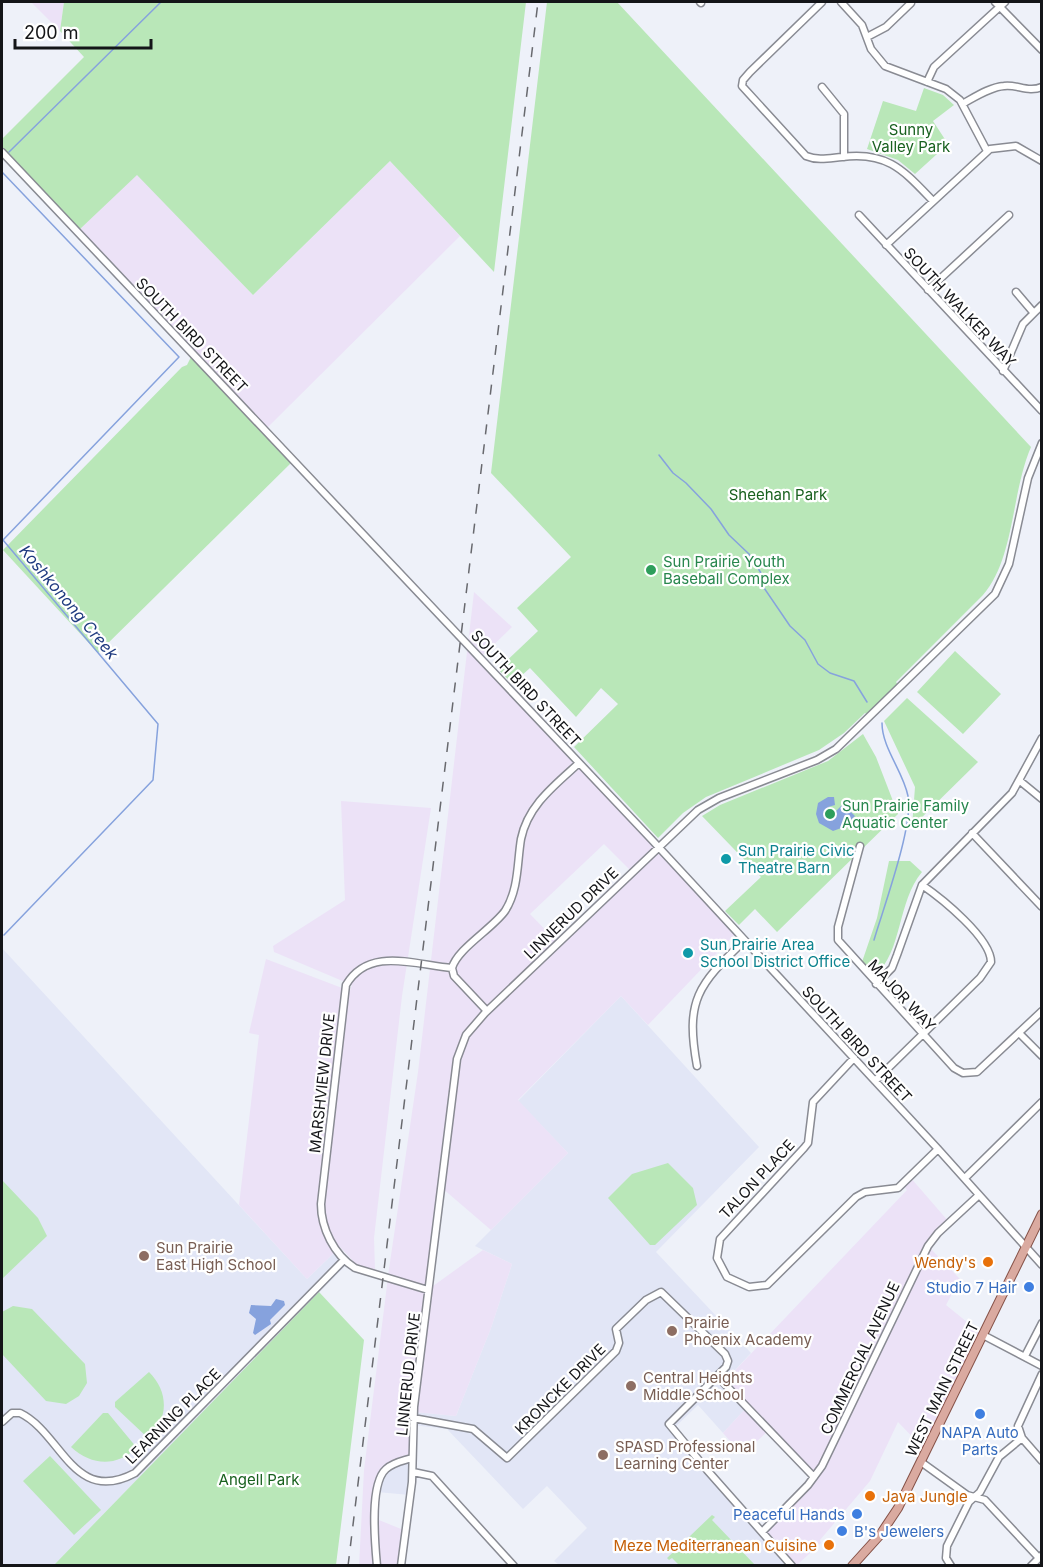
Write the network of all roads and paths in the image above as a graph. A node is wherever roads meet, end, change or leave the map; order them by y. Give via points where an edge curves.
1 (822, 2) edge
2 (841, 2) edge
3 (911, 3) dead end
4 (1000, 3) edge
5 (867, 37) junction
6 (1041, 51) edge
7 (927, 82) junction
8 (822, 87) dead end
9 (1041, 87) edge
10 (964, 103) junction
11 (987, 151) junction
12 (2, 152) edge
13 (844, 157) junction
14 (1041, 161) edge
15 (933, 201) junction
16 (859, 215) dead end
17 (1009, 215) dead end
18 (886, 245) junction
19 (928, 290) junction
20 (1016, 292) dead end
21 (1041, 304) edge
22 (1033, 312) junction
23 (1003, 372) junction
24 (1041, 411) edge
25 (1041, 443) edge
26 (1041, 738) edge
27 (579, 763) junction
28 (1020, 781) junction
29 (1041, 800) edge
30 (972, 833) junction
31 (860, 846) dead end
32 (658, 848) junction
33 (921, 885) junction
34 (1041, 907) edge
35 (744, 941) junction
36 (452, 968) junction
37 (876, 984) junction
38 (487, 1011) junction
39 (1041, 1011) edge
40 (1019, 1033) junction
41 (922, 1034) junction
42 (1041, 1056) edge
43 (854, 1058) junction
44 (697, 1066) dead end
45 (875, 1081) junction
46 (1041, 1102) edge
47 (938, 1149) junction
48 (964, 1178) junction
49 (979, 1194) junction
50 (1041, 1214) edge
51 (1026, 1248) junction
52 (344, 1260) junction
53 (1041, 1265) edge
54 (428, 1290) junction
55 (1041, 1323) edge
56 (983, 1335) junction
57 (1025, 1356) junction
58 (1041, 1366) edge
59 (1041, 1374) edge
60 (717, 1376) junction
61 (413, 1418) junction
62 (2, 1419) edge
63 (1022, 1438) junction
64 (412, 1458) junction
65 (1041, 1461) edge
66 (921, 1462) junction
67 (413, 1472) junction
68 (814, 1477) junction
69 (975, 1497) junction
70 (762, 1532) junction
71 (1040, 1556) edge
72 (852, 1565) edge
73 (377, 1566) edge
74 (401, 1566) edge
75 (514, 1566) edge
76 (792, 1566) edge
77 (951, 1566) edge
78 (1031, 1566) edge

1 - 13 street via 742,84 806,156
2 - 5 street via 862,25
3 - 5 street via 886,27
4 - 6 street
4 - 7 street via 934,67
5 - 7 street via 874,54 885,66
7 - 10 street via 951,92
8 - 13 street via 844,114
9 - 10 street via 998,87
10 - 11 street
11 - 14 street via 998,146 1016,146
11 - 15 street
12 - 27 street, SOUTH BIRD STREET
13 - 15 street via 886,160 909,176
15 - 18 street
16 - 18 street, SOUTH WALKER WAY
17 - 19 street
18 - 19 street, SOUTH WALKER WAY
19 - 23 street, SOUTH WALKER WAY
20 - 22 street
21 - 22 street
22 - 23 street via 1023,324
23 - 24 street, SOUTH WALKER WAY
25 - 32 street, LINNERUD DRIVE via 1028,478 1007,571 992,597 843,744 817,760 708,804
26 - 28 street
27 - 32 street, SOUTH BIRD STREET
27 - 36 street via 543,797 529,817 521,840 516,885 505,911
28 - 29 street
28 - 30 street
30 - 33 street
30 - 34 street
31 - 37 street, MAJOR WAY via 837,934 843,948
32 - 35 street, SOUTH BIRD STREET
32 - 38 street, LINNERUD DRIVE
33 - 37 street via 892,968
33 - 41 street via 948,904 990,953 988,968
35 - 43 street, SOUTH BIRD STREET
35 - 44 street via 711,973 697,998 692,1031
36 - 38 street via 454,976
36 - 52 street, MARSHVIEW DRIVE via 377,961 359,969 346,985 321,1204 325,1227
37 - 41 street, MAJOR WAY
38 - 54 street, LINNERUD DRIVE via 469,1031 457,1059
39 - 40 street
40 - 41 street, MAJOR WAY via 973,1073 954,1068
40 - 42 street
41 - 45 street
43 - 45 street, SOUTH BIRD STREET
43 - 47 street, TALON PLACE via 813,1102 808,1143 720,1239 717,1258 727,1277 749,1287 767,1285 856,1197 865,1192 898,1188
45 - 47 street, SOUTH BIRD STREET
46 - 48 street
47 - 48 street, SOUTH BIRD STREET
48 - 49 street, SOUTH BIRD STREET
49 - 51 street, SOUTH BIRD STREET
49 - 68 street, COMMERCIAL AVENUE via 925,1250
50 - 51 main road, WEST MAIN STREET
51 - 53 street, SOUTH BIRD STREET
51 - 56 main road, WEST MAIN STREET
52 - 54 street via 355,1268
52 - 62 street, LEARNING PLACE via 135,1473 99,1481 80,1472 25,1415 16,1412
54 - 61 street, LINNERUD DRIVE
55 - 57 street
56 - 57 street
56 - 66 main road, WEST MAIN STREET
57 - 58 street
59 - 63 street via 1020,1416
60 - 61 street, KRONCKE DRIVE via 728,1361 725,1354 660,1292 616,1329 616,1351 507,1458 473,1429
60 - 68 street
60 - 70 street via 669,1424
61 - 64 street, LINNERUD DRIVE
63 - 65 street
63 - 69 street via 995,1461
64 - 67 street, LINNERUD DRIVE
64 - 73 street via 384,1470 378,1487 374,1518
66 - 69 street
66 - 72 main road, WEST MAIN STREET via 889,1522
67 - 74 street, LINNERUD DRIVE
67 - 75 street via 432,1476
68 - 70 street, COMMERCIAL AVENUE
69 - 71 street via 985,1500
69 - 77 street via 964,1511 945,1555
70 - 76 street
71 - 78 street

